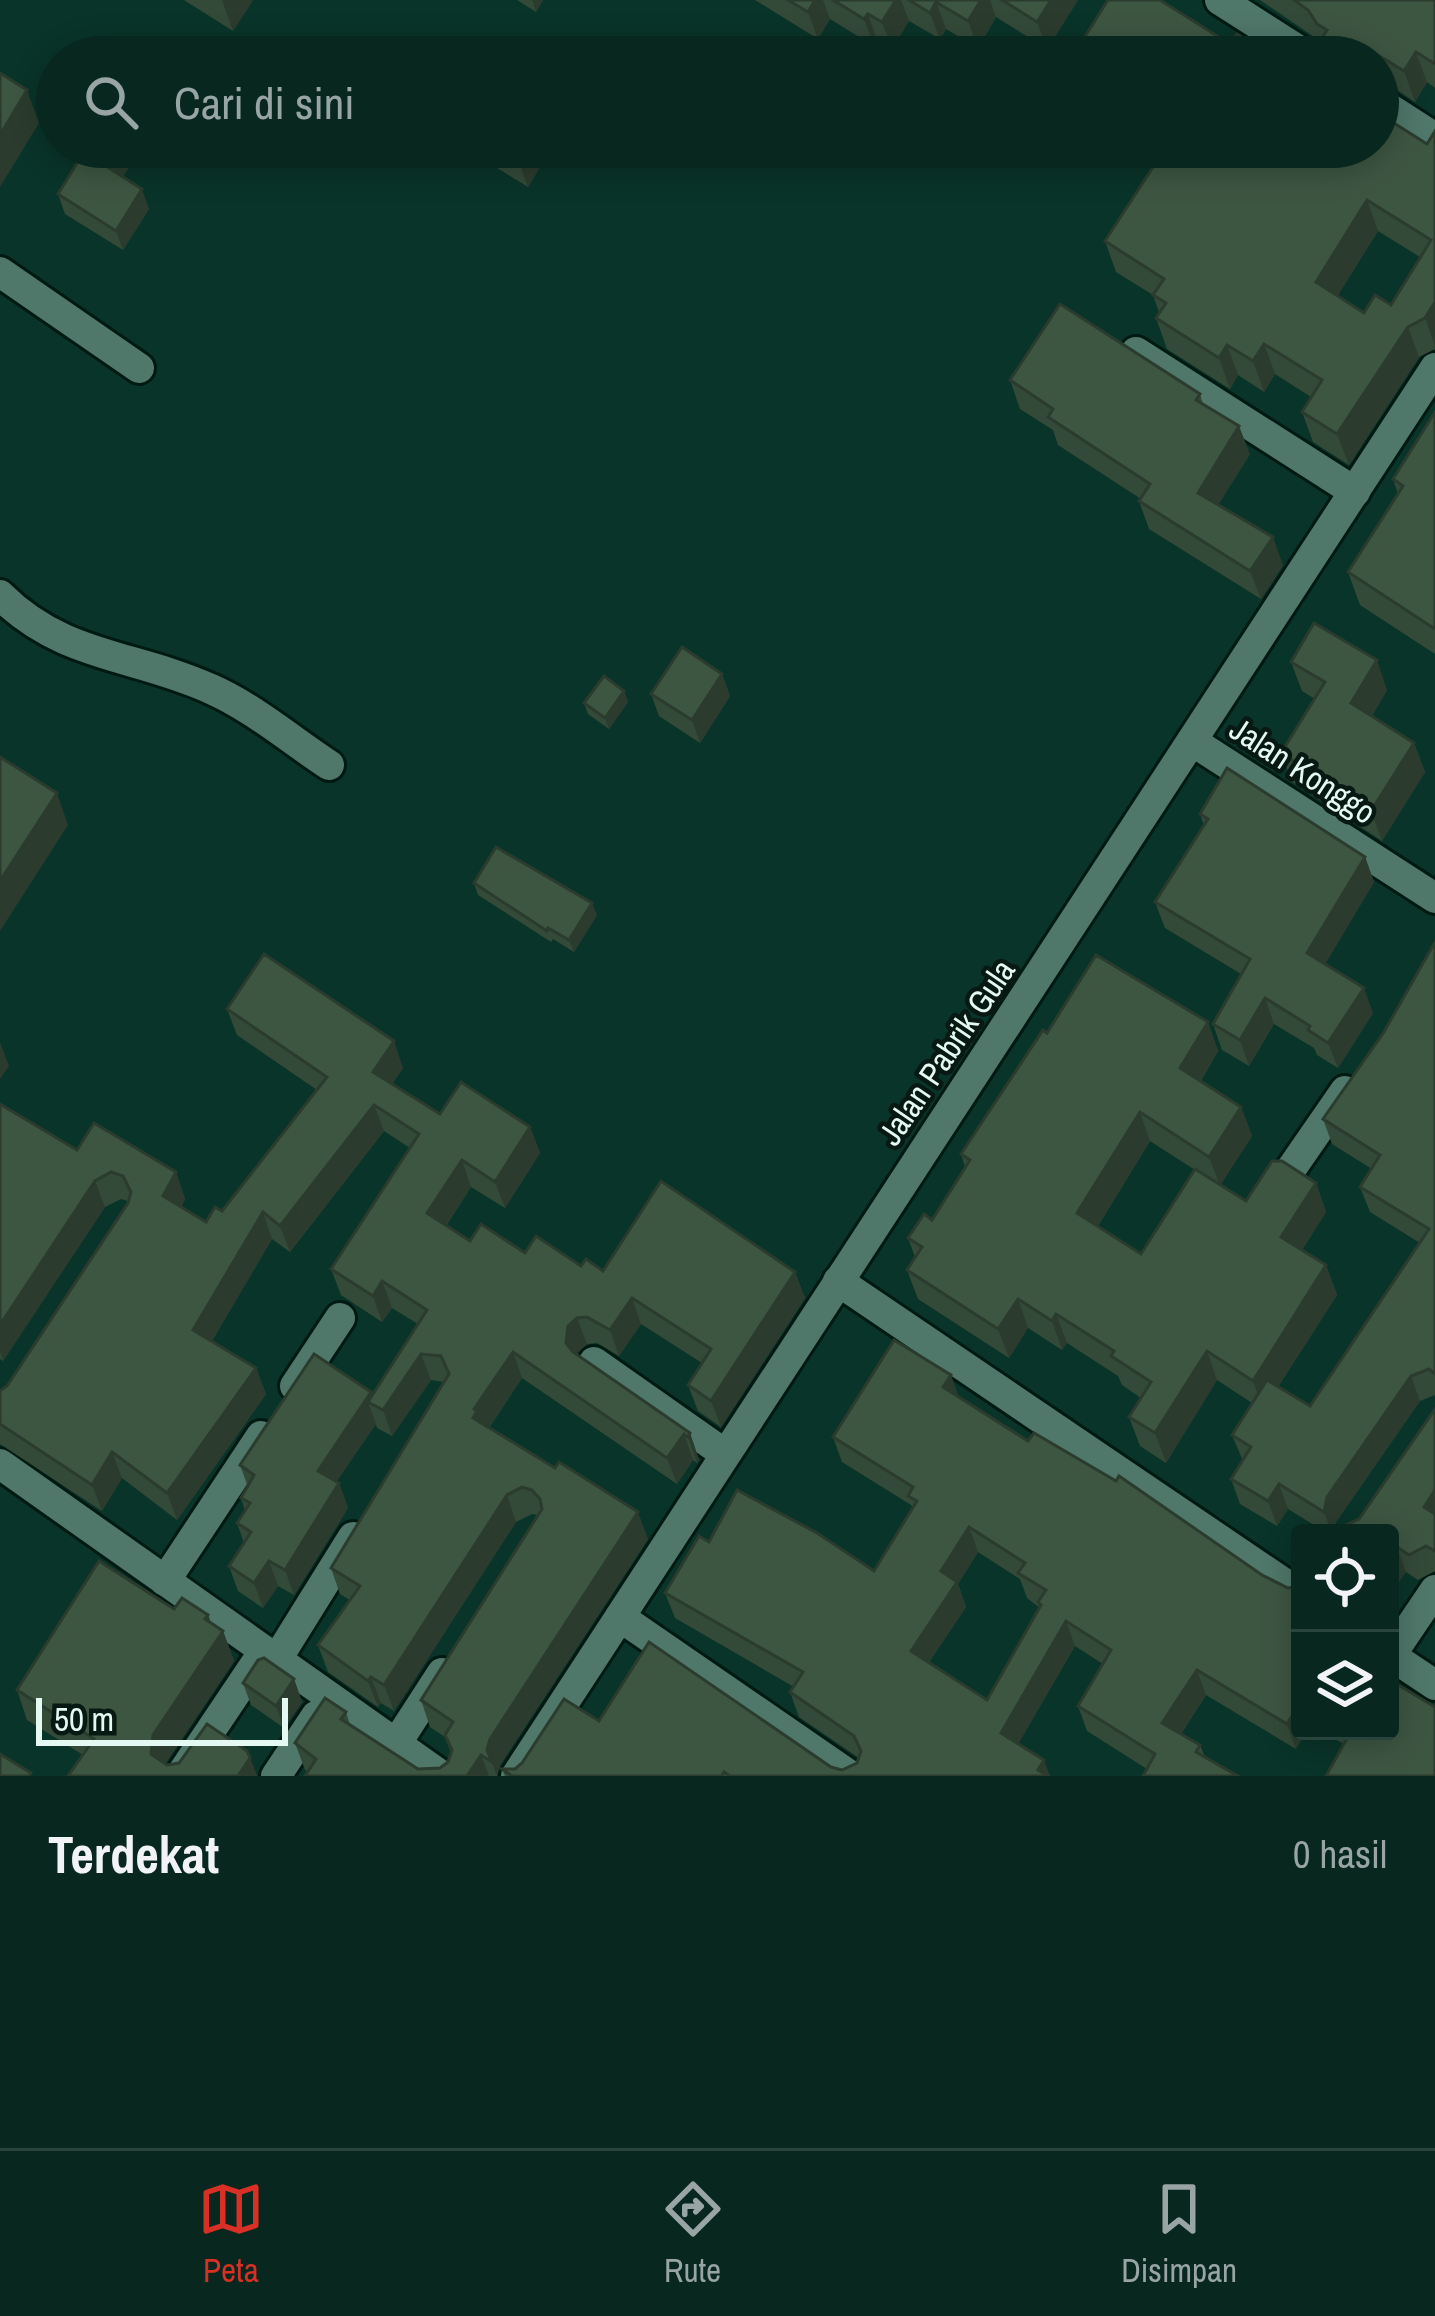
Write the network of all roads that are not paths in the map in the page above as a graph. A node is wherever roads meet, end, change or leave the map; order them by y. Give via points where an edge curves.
1 (1220, 0) edge
2 (1276, 36) edge
3 (1399, 115) edge
4 (1435, 138) edge
5 (0, 272) edge
6 (1136, 352) edge
7 (139, 368) dead end
8 (1435, 368) edge
9 (1355, 492) junction
10 (0, 595) edge
11 (1192, 741) junction
12 (329, 765) dead end
13 (1435, 898) edge
14 (1363, 1065) edge
15 (1289, 1172) edge
16 (838, 1281) junction
17 (340, 1318) dead end
18 (593, 1362) edge
19 (725, 1454) junction
20 (0, 1464) edge
21 (364, 1519) edge
22 (165, 1581) junction
23 (1291, 1588) edge
24 (1435, 1590) edge
25 (620, 1616) junction
26 (1399, 1642) edge
27 (458, 1648) edge
28 (270, 1655) junction
29 (1399, 1661) edge
30 (1435, 1685) edge
31 (329, 1697) junction
32 (396, 1744) junction
33 (180, 1776) edge
34 (276, 1776) edge
35 (442, 1776) edge
36 (516, 1776) edge
37 (850, 1776) edge

1 - 2 street
3 - 4 street
5 - 7 street
6 - 9 street
8 - 9 street, Jalan Pabrik Gula
9 - 11 street, Jalan Pabrik Gula
10 - 12 street via 59,640 218,692
11 - 13 street, Jalan Konggo
11 - 16 street, Jalan Pabrik Gula
14 - 15 street
16 - 19 street, Jalan Pabrik Gula
16 - 23 street
17 - 22 street
18 - 19 street
19 - 25 street, Jalan Pabrik Gula
20 - 22 street
21 - 28 street
22 - 28 street
24 - 26 street
25 - 36 street, Jalan Pabrik Gula
25 - 37 street
27 - 32 street
28 - 31 street
28 - 33 street
29 - 30 street
31 - 32 street
31 - 34 street
32 - 35 street

